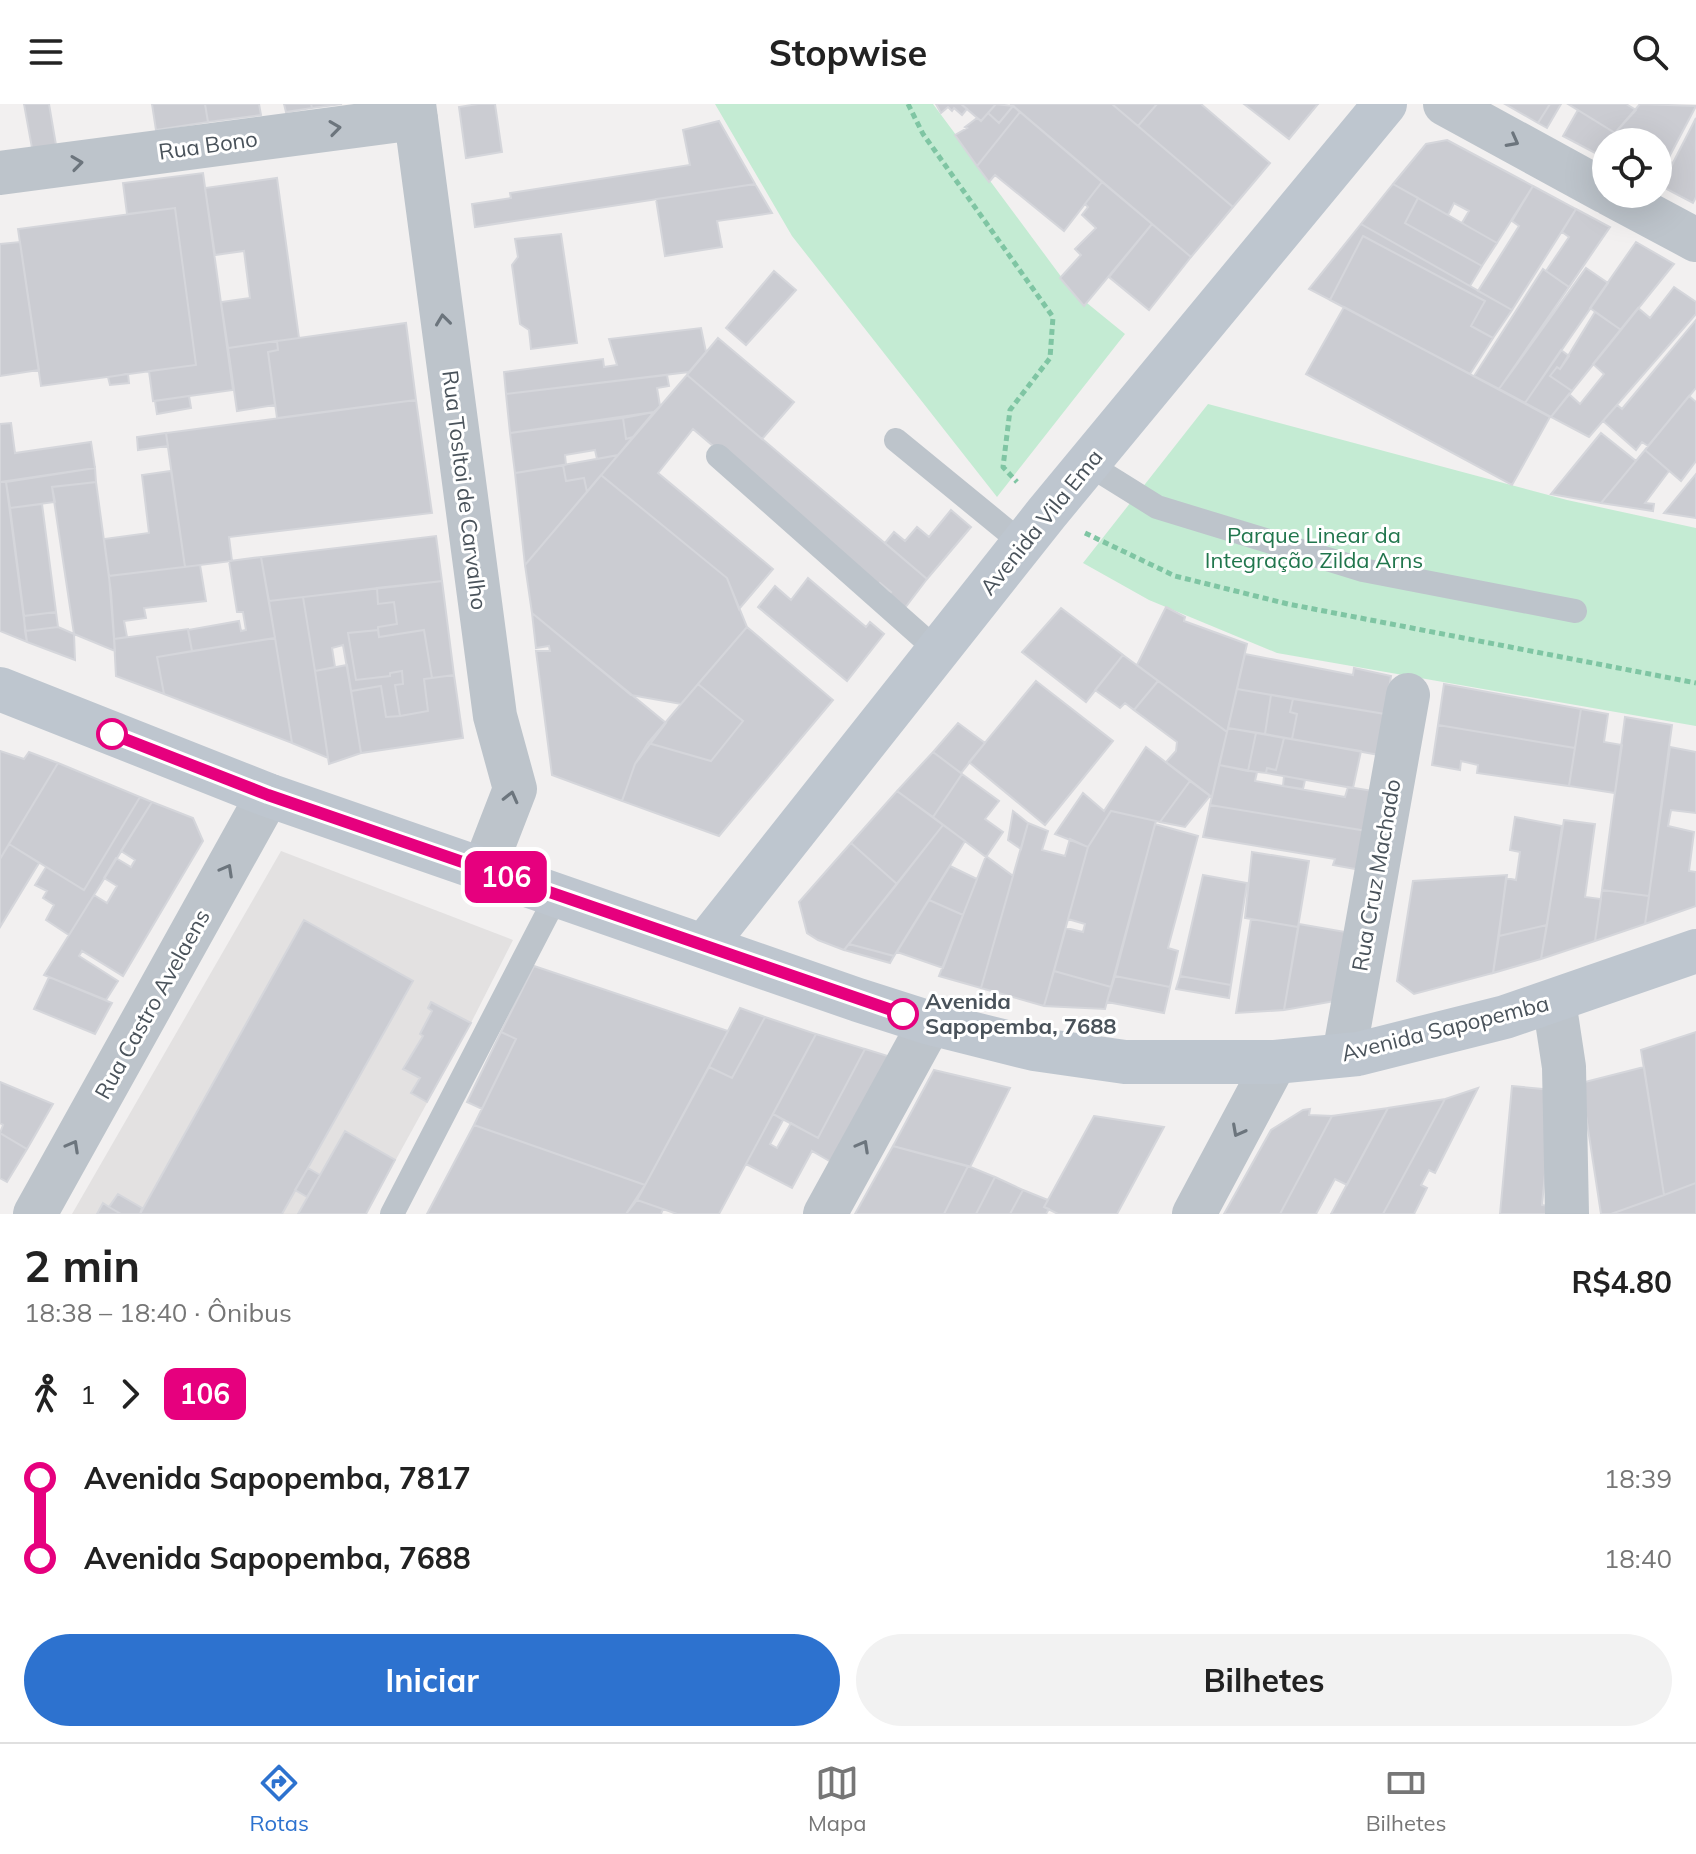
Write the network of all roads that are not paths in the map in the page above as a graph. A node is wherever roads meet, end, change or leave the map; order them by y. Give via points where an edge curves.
1 (1385, 104) edge
2 (1445, 104) edge
3 (415, 111) edge
4 (0, 173) edge
5 (1592, 184) edge
6 (1636, 208) edge
7 (1696, 240) edge
8 (896, 440) dead end
9 (718, 456) dead end
10 (1088, 464) junction
11 (1023, 544) junction
12 (1575, 611) dead end
13 (938, 651) junction
14 (0, 689) edge
15 (1408, 695) dead end
16 (268, 795) junction
17 (484, 869) junction
18 (557, 895) junction
19 (704, 946) junction
20 (1696, 951) edge
21 (1554, 1001) junction
22 (930, 1023) junction
23 (1344, 1055) junction
24 (1275, 1062) junction
25 (35, 1214) edge
26 (392, 1214) edge
27 (825, 1214) edge
28 (1194, 1214) edge
29 (1567, 1214) edge

1 - 10 main road, Avenida Vila Ema
2 -> 5 street
4 -> 3 street, Rua Bono
17 -> 3 street, Rua Tosltoi de Carvalho via 515,789 495,716
6 - 7 street
8 - 11 lane
9 - 13 lane
10 - 11 main road, Avenida Vila Ema
10 - 12 lane via 1157,507 1348,566
11 - 13 main road, Avenida Vila Ema
13 - 19 main road, Avenida Vila Ema
14 - 16 main road, Avenida Sapopemba
15 - 23 street, Rua Cruz Machado
16 - 17 main road, Avenida Sapopemba
25 -> 16 street, Rua Castro Avelaens
17 - 18 main road, Avenida Sapopemba
18 - 19 main road, Avenida Sapopemba
18 - 26 lane
19 - 22 main road, Avenida Sapopemba
20 - 21 main road, Avenida Sapopemba
21 - 23 main road, Avenida Sapopemba
21 - 29 street via 1564,1067
22 - 24 main road, Avenida Sapopemba via 1034,1049 1125,1062
27 -> 22 street
23 - 24 main road, Avenida Sapopemba
24 -> 28 street

